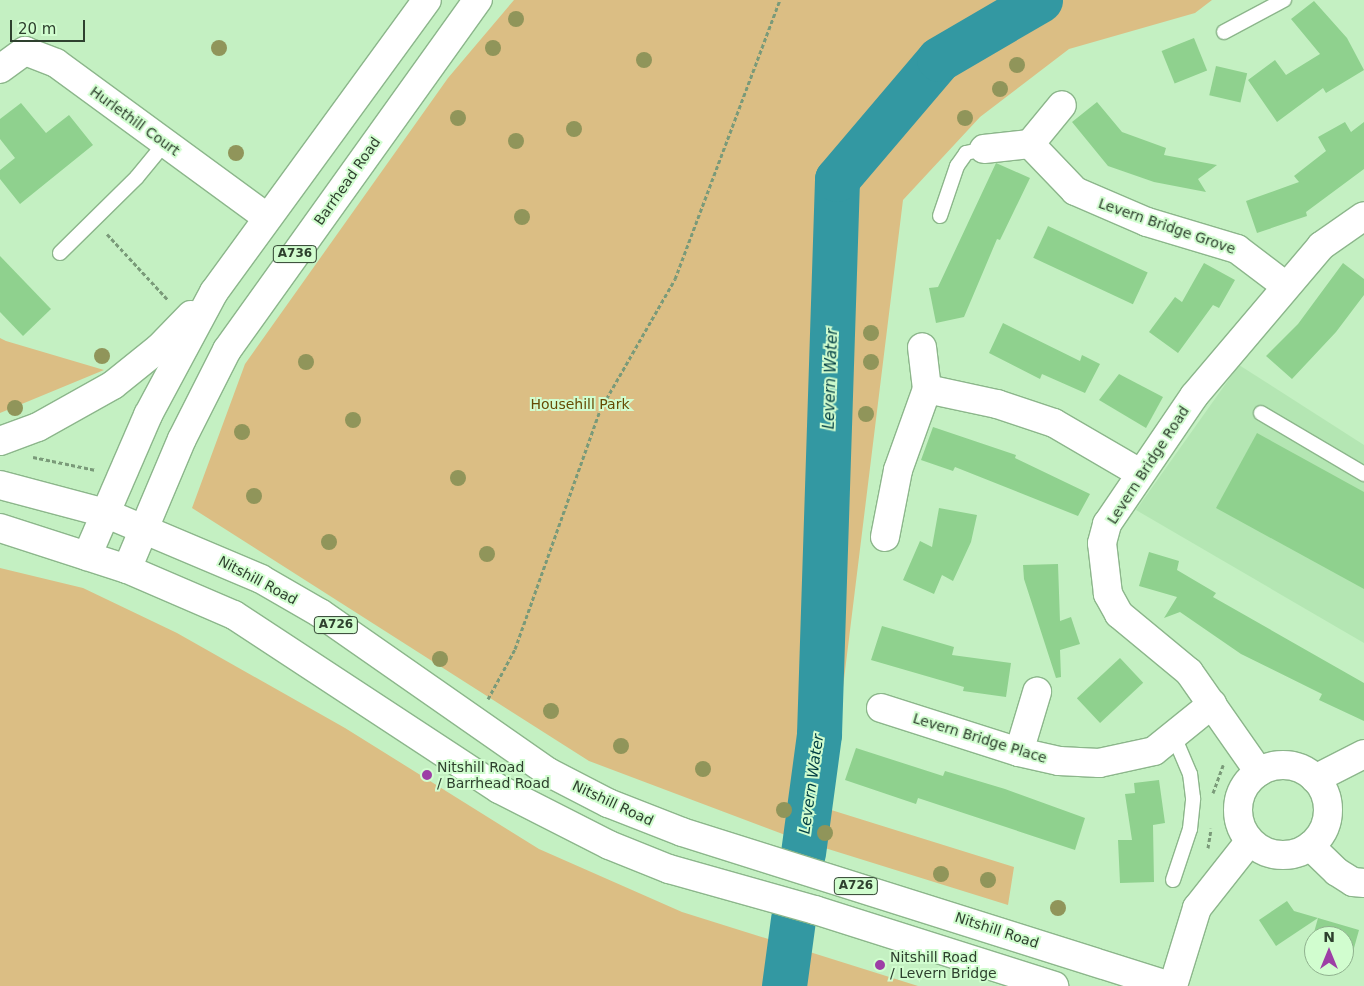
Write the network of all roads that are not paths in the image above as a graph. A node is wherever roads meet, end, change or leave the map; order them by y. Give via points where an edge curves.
1 (427, 0) edge
2 (478, 0) edge
3 (1284, 0) edge
4 (1224, 32) dead end
5 (0, 69) edge
6 (1062, 105) dead end
7 (342, 112) junction
8 (377, 137) junction
9 (164, 143) junction
10 (1030, 144) junction
11 (984, 149) joint
12 (265, 216) junction
13 (940, 216) dead end
14 (1361, 226) edge
15 (60, 253) dead end
16 (1286, 286) junction
17 (188, 329) junction
18 (922, 347) dead end
19 (226, 354) junction
20 (927, 389) junction
21 (1260, 413) dead end
22 (2, 441) edge
23 (1140, 473) junction
24 (1364, 474) edge
25 (0, 485) edge
26 (105, 512) junction
27 (0, 528) edge
28 (145, 528) junction
29 (885, 537) dead end
30 (87, 556) junction
31 (127, 570) junction
32 (1037, 692) dead end
33 (1212, 704) junction
34 (881, 708) dead end
35 (1173, 734) junction
36 (1018, 752) junction
37 (1364, 754) edge
38 (1259, 772) junction
39 (1315, 779) junction
40 (682, 832) junction
41 (1250, 841) junction
42 (1310, 846) junction
43 (669, 869) junction
44 (1173, 880) dead end
45 (1364, 883) edge
46 (1054, 986) edge
47 (1172, 986) edge

1 - 7 main road
2 - 8 main road, Barrhead Road / A736
3 - 4 lane
5 - 9 main road, Hurlethill Court via 25,51 56,63
6 - 10 main road
7 - 8 main road
7 - 12 main road
8 - 19 main road, Barrhead Road / A736
9 - 12 main road, Hurlethill Court
9 - 15 lane via 137,177
10 - 11 main road
10 - 16 main road, Levern Bridge Grove via 1075,192 1138,219 1237,249
11 - 13 lane via 966,153 957,166
12 - 17 main road
14 - 16 main road, Levern Bridge Road via 1321,246
16 - 23 main road, Levern Bridge Road via 1194,396
17 - 19 main road
17 - 22 main road via 113,385 38,427
17 - 26 main road
18 - 20 main road
19 - 28 main road, Barrhead Road / A736 via 182,439
20 - 23 main road via 997,404 1054,423
20 - 29 main road via 898,470
21 - 24 lane
23 - 33 main road, Levern Bridge Road via 1107,524 1102,543 1108,594 1119,614 1189,672
25 - 26 main road, A726
26 - 28 main road, Nitshill Road / A726
26 - 30 main road
27 - 30 main road, A726
28 - 31 main road, Barrhead Road
28 - 40 main road, Nitshill Road / A726 via 261,580 320,613 474,724 548,772 608,803
30 - 31 main road, A726
31 - 43 main road, A726 via 234,616 278,641 499,789 551,818
32 - 36 main road
33 - 35 main road, Levern Bridge Place
33 - 38 main road, Levern Bridge Road
34 - 36 main road, Levern Bridge Place
35 - 36 main road, Levern Bridge Place via 1154,751 1099,763 1059,761
35 - 44 lane via 1190,774 1193,798 1190,829
37 - 39 main road
38 - 39 main road via 1284,765 1301,769
38 - 41 main road via 1245,785 1238,802 1239,821
39 - 42 main road via 1328,804 1325,827
40 - 43 main road
40 - 47 main road, Nitshill Road / A726
41 - 42 main road via 1275,855 1293,854
41 - 47 main road via 1197,908
42 - 45 main road via 1337,872 1353,882
43 - 46 main road, A726 via 824,913

